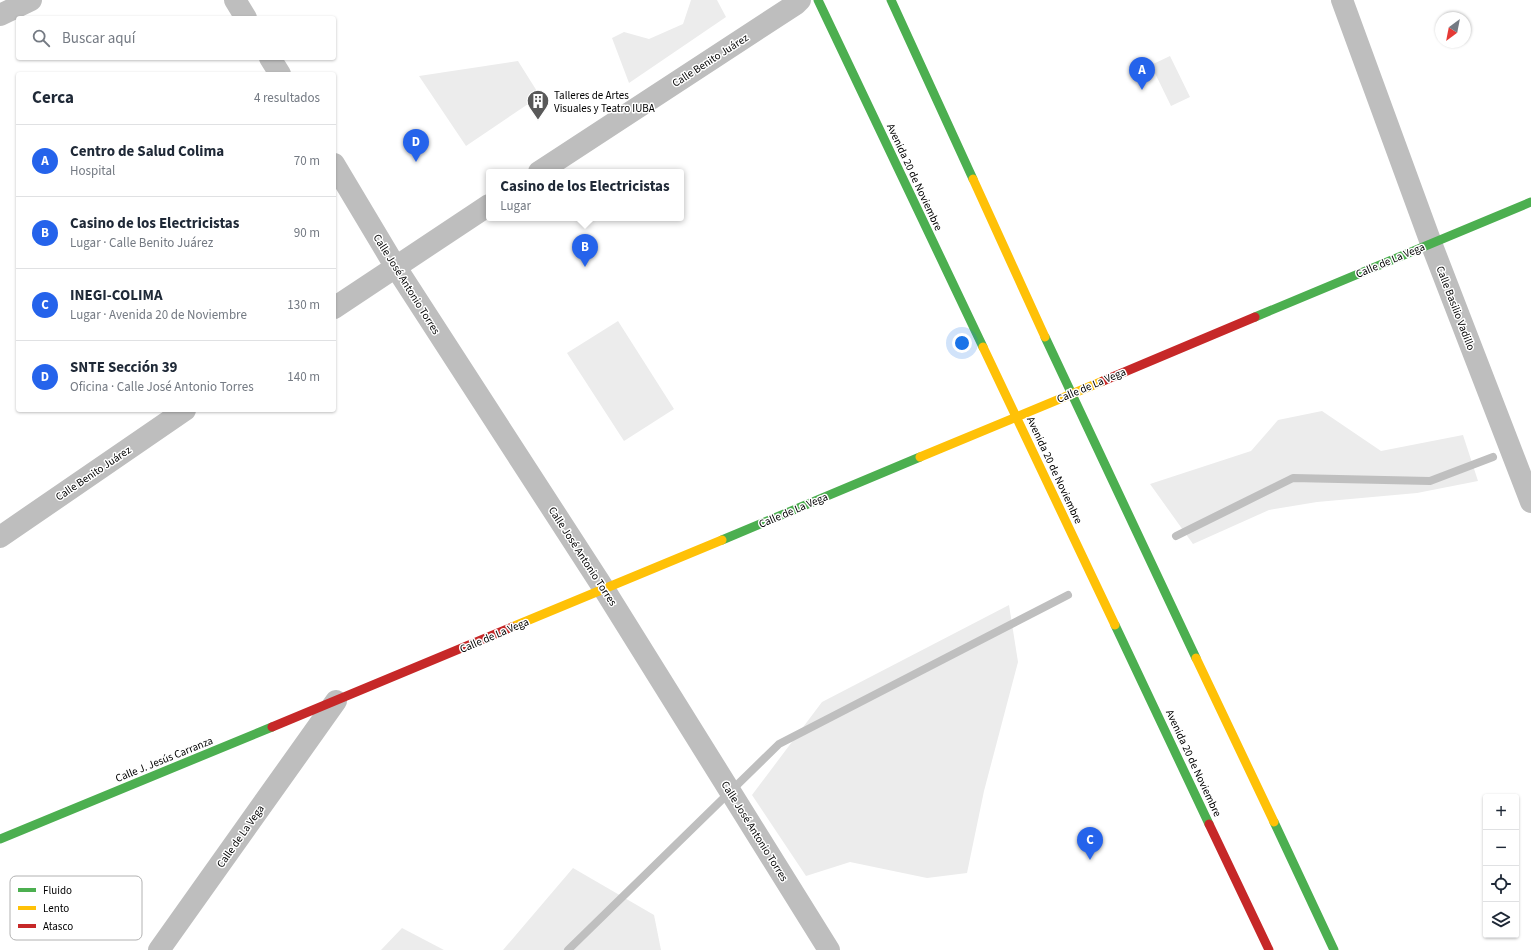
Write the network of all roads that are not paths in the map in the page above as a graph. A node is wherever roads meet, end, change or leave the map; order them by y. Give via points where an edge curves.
1 (31, 0) edge
2 (235, 0) edge
3 (800, 0) edge
4 (818, 0) edge
5 (891, 0) edge
6 (1342, 0) edge
7 (0, 15) edge
8 (245, 16) edge
9 (271, 60) edge
10 (279, 72) edge
11 (336, 167) edge
12 (544, 169) edge
13 (1531, 202) edge
14 (486, 207) edge
15 (1431, 243) junction
16 (395, 266) junction
17 (336, 307) edge
18 (1071, 394) junction
19 (182, 412) edge
20 (1016, 417) junction
21 (1531, 502) edge
22 (0, 537) edge
23 (604, 589) junction
24 (336, 701) junction
25 (0, 839) edge
26 (159, 950) edge
27 (829, 950) edge
28 (1269, 950) edge
29 (1334, 950) edge

1 - 7 street
2 - 8 street
3 - 12 street, Calle Benito Juárez
4 - 20 main road, Avenida 20 de Noviembre
5 - 18 main road
6 - 15 street, Calle Basilio Vadillo
9 - 10 street
11 - 16 street, Calle José Antonio Torres
13 - 15 main road, Calle de La Vega
14 - 16 street
15 - 18 main road, Calle de La Vega
15 - 21 street, Calle Basilio Vadillo
16 - 17 street
16 - 23 street, Calle José Antonio Torres
18 - 20 main road, Calle de La Vega
18 - 29 main road
19 - 22 street, Calle Benito Juárez
20 - 23 main road, Calle de La Vega
20 - 28 main road, Avenida 20 de Noviembre
23 - 24 main road, Calle de La Vega
23 - 27 street, Calle José Antonio Torres
24 - 25 main road, Calle J. Jesús Carranza
24 - 26 street, Calle de La Vega

